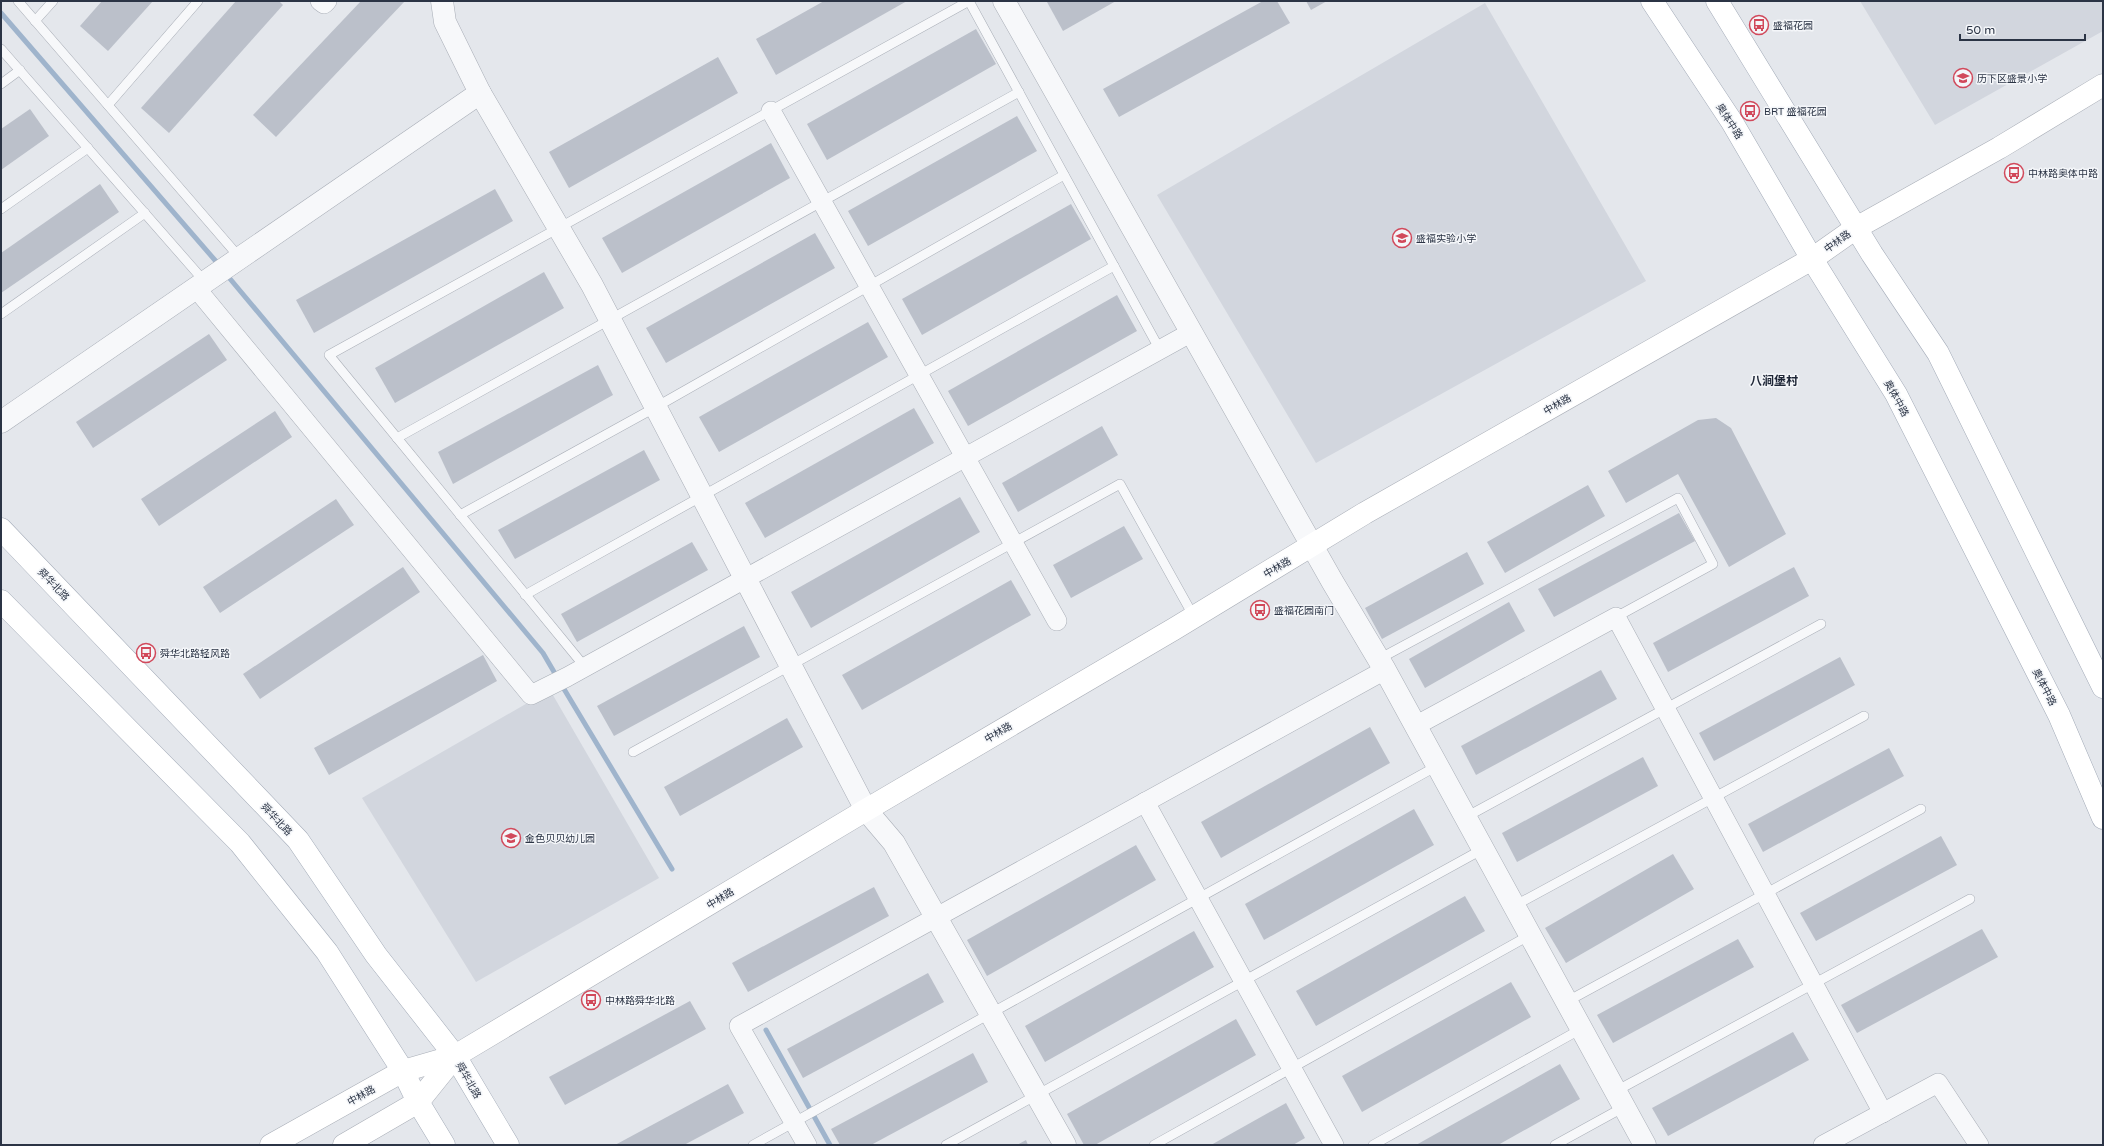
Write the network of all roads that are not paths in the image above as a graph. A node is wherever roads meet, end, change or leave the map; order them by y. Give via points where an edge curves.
1 (18, 1) edge
2 (53, 1) edge
3 (198, 1) edge
4 (320, 1) edge
5 (327, 1) edge
6 (442, 1) edge
7 (1004, 1) edge
8 (1652, 1) edge
9 (1717, 1) edge
10 (35, 21) junction
11 (1, 49) edge
12 (20, 70) junction
13 (1, 84) edge
14 (2103, 85) edge
15 (1019, 92) junction
16 (480, 93) junction
17 (108, 105) junction
18 (771, 110) junction
19 (88, 148) junction
20 (1064, 176) junction
21 (822, 201) junction
22 (1, 208) edge
23 (145, 213) junction
24 (559, 228) junction
25 (1856, 228) junction
26 (1812, 259) junction
27 (1114, 266) junction
28 (217, 273) junction
29 (870, 286) junction
30 (1, 314) edge
31 (610, 320) junction
32 (1192, 332) junction
33 (1160, 350) junction
34 (919, 375) junction
35 (656, 407) junction
36 (1, 422) edge
37 (397, 438) junction
38 (966, 457) junction
39 (702, 496) junction
40 (460, 515) junction
41 (1, 529) edge
42 (1014, 543) junction
43 (1313, 546) junction
44 (745, 579) junction
45 (525, 595) junction
46 (1, 601) edge
47 (1194, 617) junction
48 (1616, 617) junction
49 (1057, 621) dead end
50 (1821, 624) dead end
51 (1382, 665) junction
52 (791, 666) junction
53 (585, 667) junction
54 (2103, 687) edge
55 (1665, 709) junction
56 (1864, 716) dead end
57 (1415, 726) junction
58 (633, 752) dead end
59 (1437, 766) junction
60 (1713, 798) junction
61 (1145, 802) junction
62 (1921, 809) dead end
63 (866, 810) junction
64 (1466, 818) junction
65 (2103, 818) edge
66 (1483, 849) junction
67 (1765, 894) junction
68 (1198, 898) junction
69 (1970, 899) dead end
70 (1514, 906) junction
71 (936, 917) junction
72 (1530, 935) junction
73 (1244, 981) junction
74 (1813, 984) junction
75 (1566, 1002) junction
76 (990, 1014) junction
77 (1581, 1029) junction
78 (455, 1056) junction
79 (1292, 1068) junction
80 (403, 1071) junction
81 (1036, 1095) junction
82 (1620, 1099) junction
83 (418, 1102) junction
84 (1883, 1113) junction
85 (799, 1119) junction
86 (271, 1145) edge
87 (344, 1145) edge
88 (444, 1145) edge
89 (508, 1145) edge
90 (753, 1145) edge
91 (807, 1145) edge
92 (946, 1145) edge
93 (1065, 1145) edge
94 (1154, 1145) edge
95 (1334, 1145) edge
96 (1373, 1145) edge
97 (1555, 1145) edge
98 (1645, 1145) edge
99 (1823, 1145) edge
100 (1979, 1145) edge

1 - 10 lane
2 - 10 lane
3 - 17 lane
4 - 5 street via 324,4
6 - 16 street via 445,22
7 - 32 street
8 - 26 main road, 奥体中路 via 1732,122
9 - 25 main road
10 - 17 lane
11 - 12 lane
12 - 13 lane
12 - 19 lane
14 - 25 main road, 中林路 via 1999,148
15 - 18 lane via 969,1
15 - 20 lane
15 - 21 lane
16 - 24 street
16 - 28 street
17 - 28 lane
18 - 21 street
18 - 24 lane
19 - 22 lane
19 - 23 lane
20 - 27 lane
20 - 29 lane
21 - 29 street
21 - 31 lane
23 - 28 lane
23 - 30 lane
24 - 31 street
24 - 37 lane via 329,355
25 - 26 main road, 中林路
25 - 54 main road via 1938,353
26 - 43 main road, 中林路 via 1365,513
26 - 65 main road, 奥体中路 via 1900,401 2059,715
27 - 33 lane
27 - 34 lane
28 - 36 street
28 - 53 street via 531,695
29 - 34 street
29 - 35 lane
31 - 35 street
31 - 37 lane
32 - 33 street
32 - 43 street
33 - 38 street
34 - 38 street
34 - 39 lane
35 - 39 street
35 - 40 lane
37 - 40 lane
38 - 42 street
38 - 44 street
39 - 44 street
39 - 45 lane
40 - 45 lane
41 - 78 main road, 舜华北路 via 298,840 376,955
42 - 47 lane via 1120,484
42 - 49 street
42 - 52 lane
43 - 47 main road, 中林路
43 - 51 street
44 - 52 street
44 - 53 street
45 - 53 lane
46 - 80 main road via 240,843 327,952
47 - 63 main road, 中林路
48 - 51 lane via 1713,564 1678,498
48 - 55 street
48 - 57 street
50 - 55 lane
51 - 57 street
51 - 61 street
52 - 58 lane
52 - 63 street
55 - 60 street
55 - 64 lane
56 - 60 lane
57 - 59 street
59 - 64 street
59 - 68 lane
60 - 67 street
60 - 70 lane
61 - 68 street
61 - 71 street
62 - 67 lane
63 - 71 street via 894,843
63 - 78 main road, 中林路
64 - 66 street
66 - 70 street
66 - 73 lane
67 - 74 street
67 - 75 lane
68 - 73 street
68 - 76 lane
69 - 74 lane
70 - 72 street
71 - 76 street
71 - 85 street via 739,1026
72 - 75 street
72 - 79 lane
73 - 79 street
73 - 81 lane
74 - 82 lane
74 - 84 street
75 - 77 street
76 - 81 street
76 - 85 lane
77 - 82 street
77 - 96 lane
78 - 80 main road, 中林路
78 - 83 main road, 中林路
78 - 89 main road, 舜华北路
79 - 94 lane
79 - 95 street
80 - 83 main road
80 - 86 main road, 中林路
81 - 92 lane
81 - 93 street
82 - 97 lane
82 - 98 street
83 - 87 main road, 中林路
83 - 88 main road
84 - 99 street
84 - 100 street via 1938,1084
85 - 90 lane
85 - 91 street

